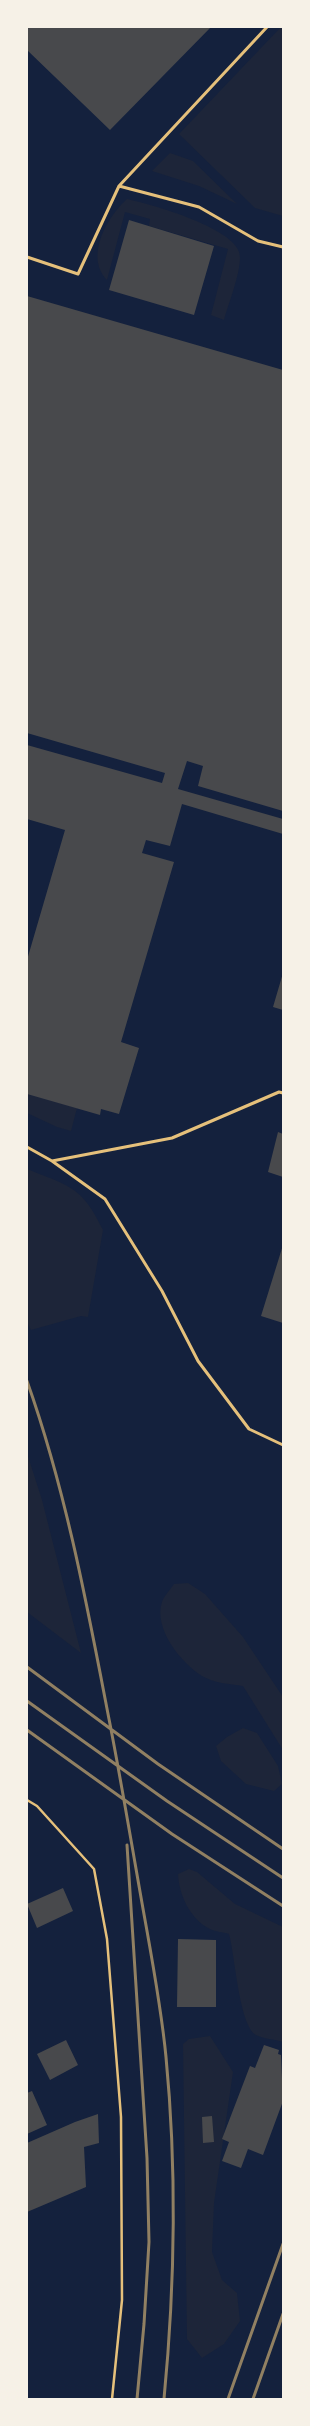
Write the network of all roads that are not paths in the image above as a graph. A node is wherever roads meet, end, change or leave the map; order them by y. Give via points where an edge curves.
1 (267, 27) edge
2 (119, 186) junction
3 (283, 247) edge
4 (27, 257) edge
5 (283, 1093) edge
6 (27, 1147) edge
7 (52, 1161) junction
8 (283, 1445) edge

1 - 2 lane
2 - 3 lane via 199,207 258,241
2 - 4 lane via 78,274
5 - 7 lane via 279,1092 172,1138
6 - 7 lane
7 - 8 lane via 105,1199 162,1291 198,1361 249,1429

